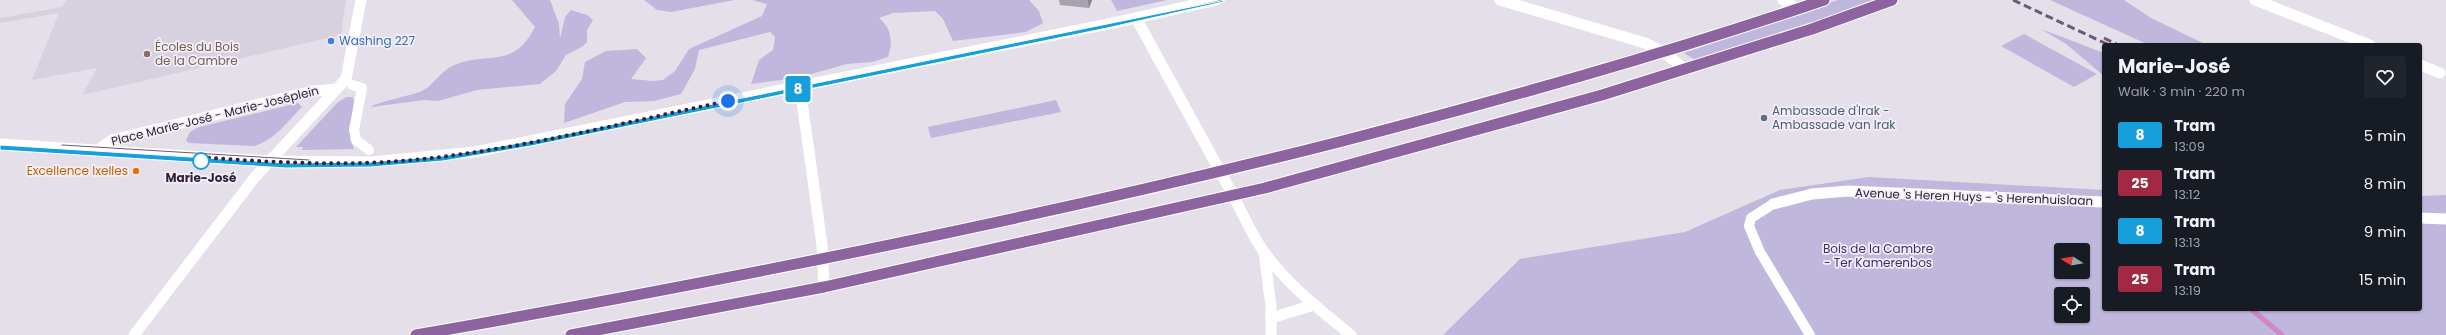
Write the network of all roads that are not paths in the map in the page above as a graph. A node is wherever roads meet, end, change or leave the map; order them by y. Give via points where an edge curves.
1 (361, 0) edge
2 (1216, 0) edge
3 (1500, 0) edge
4 (1783, 0) edge
5 (1824, 0) edge
6 (1892, 0) edge
7 (2255, 0) edge
8 (1798, 9) junction
9 (1136, 18) junction
10 (2365, 43) edge
11 (1663, 52) junction
12 (2422, 66) edge
13 (1685, 69) junction
14 (2444, 74) edge
15 (352, 85) dead end
16 (800, 86) junction
17 (336, 89) junction
18 (0, 144) edge
19 (96, 150) junction
20 (369, 150) dead end
21 (269, 161) junction
22 (1220, 172) junction
23 (1233, 195) junction
24 (2102, 202) edge
25 (1773, 204) joint
26 (2422, 218) edge
27 (2446, 219) edge
28 (1264, 252) junction
29 (822, 260) junction
30 (824, 287) junction
31 (1314, 305) junction
32 (1271, 318) junction
33 (134, 335) edge
34 (416, 335) edge
35 (570, 335) edge
36 (1271, 335) edge
37 (1351, 335) edge
38 (1810, 335) edge

1 - 17 street via 349,72
2 - 9 street
3 - 11 street via 1645,44
4 - 8 street
5 - 8 main road
6 - 13 main road via 1812,29
7 - 10 street
8 - 11 main road
9 - 16 street
9 - 22 street
11 - 13 street
11 - 22 main road via 1473,106
12 - 14 street
13 - 23 main road via 1487,128
15 - 20 street via 362,88 354,130 356,140
16 - 21 street via 475,152 351,163
16 - 29 street
17 - 19 street, Place Marie-José - Marie-Joséplein via 312,91 112,140
17 - 21 street
18 - 19 street
19 - 21 street
21 - 33 street
22 - 23 street
22 - 29 main road via 1032,216
23 - 28 street
23 - 30 main road
24 - 25 street, Avenue 's Heren Huys - 's Herenhuislaan via 1848,191 1812,194
25 - 38 street via 1750,218 1749,226 1760,252
26 - 27 street
28 - 31 street
28 - 32 street
29 - 30 street
29 - 34 main road via 661,292
30 - 35 main road
31 - 32 street
31 - 37 street
32 - 36 street

